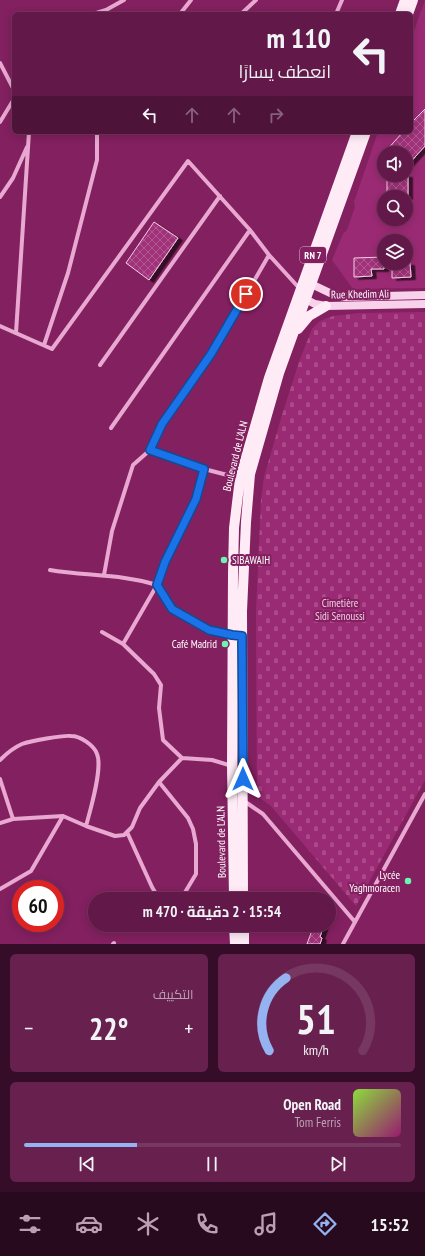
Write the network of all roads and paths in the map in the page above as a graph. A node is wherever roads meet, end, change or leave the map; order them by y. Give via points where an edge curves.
1 (124, 0) edge
2 (191, 0) edge
3 (256, 0) edge
4 (342, 0) edge
5 (405, 0) edge
6 (413, 0) edge
7 (100, 12) edge
8 (182, 12) edge
9 (244, 12) edge
10 (337, 12) edge
11 (401, 12) edge
12 (409, 12) edge
13 (0, 63) edge
14 (12, 86) edge
15 (12, 102) edge
16 (0, 122) edge
17 (29, 134) edge
18 (97, 134) edge
19 (356, 134) edge
20 (365, 134) edge
21 (29, 143) junction
22 (220, 196) junction
23 (0, 197) edge
24 (250, 230) junction
25 (323, 239) junction
26 (269, 255) junction
27 (304, 289) junction
28 (425, 295) edge
29 (425, 304) edge
30 (326, 306) junction
31 (0, 326) edge
32 (16, 333) junction
33 (293, 336) junction
34 (44, 345) junction
35 (100, 365) dead end
36 (111, 428) dead end
37 (150, 450) junction
38 (204, 469) junction
39 (240, 478) junction
40 (50, 570) dead end
41 (104, 575) junction
42 (157, 585) junction
43 (102, 632) dead end
44 (237, 635) junction
45 (123, 644) junction
46 (182, 758) junction
47 (0, 760) edge
48 (232, 766) junction
49 (243, 768) junction
50 (0, 779) edge
51 (159, 782) junction
52 (425, 794) edge
53 (243, 800) junction
54 (63, 816) junction
55 (13, 819) junction
56 (0, 823) edge
57 (86, 826) junction
58 (127, 832) junction
59 (0, 889) edge
60 (155, 892) edge
61 (185, 892) edge
62 (234, 892) edge
63 (243, 892) edge
64 (355, 922) junction
65 (234, 932) edge
66 (244, 932) edge
67 (235, 944) edge
68 (244, 944) edge
69 (344, 944) edge

1 - 7 street
2 - 8 street
3 - 9 street
4 - 10 street
5 - 11 main road
6 - 12 main road
13 - 14 street
15 - 16 street
17 - 21 street
18 - 34 street via 97,160 68,273
19 - 25 main road, Boulevard de L'ALN / RN 7
20 - 25 main road, Boulevard de L'ALN / RN 7
21 - 23 street via 13,178
21 - 32 street
22 - 24 street
22 - 34 street via 188,161 52,348
22 - 35 street
24 - 26 street
24 - 36 street
25 - 27 main road, Boulevard de L'ALN / RN 7
26 - 27 street
26 - 37 street via 224,333 162,424
27 - 28 main road, Rue Khedim Ali via 344,297
27 - 30 main road, Rue Khedim Ali via 315,304
27 - 33 main road, Boulevard de L'ALN / RN 7
27 - 39 main road, Boulevard de L'ALN / RN 7 via 269,378
29 - 30 main road, Rue Khedim Ali
30 - 33 main road via 309,316
31 - 32 street
32 - 34 street
33 - 44 main road, Boulevard de L'ALN / RN 7 via 279,373 250,474
37 - 38 street
37 - 41 street via 133,465 112,531
38 - 39 street
38 - 42 street via 196,499 165,562
39 - 44 main road, Boulevard de L'ALN / RN 7 via 234,528
40 - 41 street
41 - 42 street
42 - 44 street via 172,609 209,630
42 - 45 street
43 - 45 street
44 - 48 main road, Boulevard de L'ALN / RN 7
44 - 49 main road, Boulevard de L'ALN / RN 7
45 - 46 street via 154,674 161,685 159,708 163,740
46 - 48 street via 212,760
46 - 51 street
47 - 57 street via 22,744 62,736 72,736 94,748 98,756 97,782
48 - 49 street
48 - 62 main road, Boulevard de L'ALN / RN 7
49 - 53 main road, Boulevard de L'ALN / RN 7
50 - 55 street
51 - 58 street
51 - 61 street via 188,818 193,829 196,874
52 - 64 street
53 - 63 main road, Boulevard de L'ALN / RN 7
53 - 64 street via 263,814
54 - 55 street
54 - 57 street
54 - 59 street via 30,871
55 - 56 street
57 - 58 street via 115,836
58 - 60 street
64 - 69 street
65 - 67 main road
66 - 68 main road

